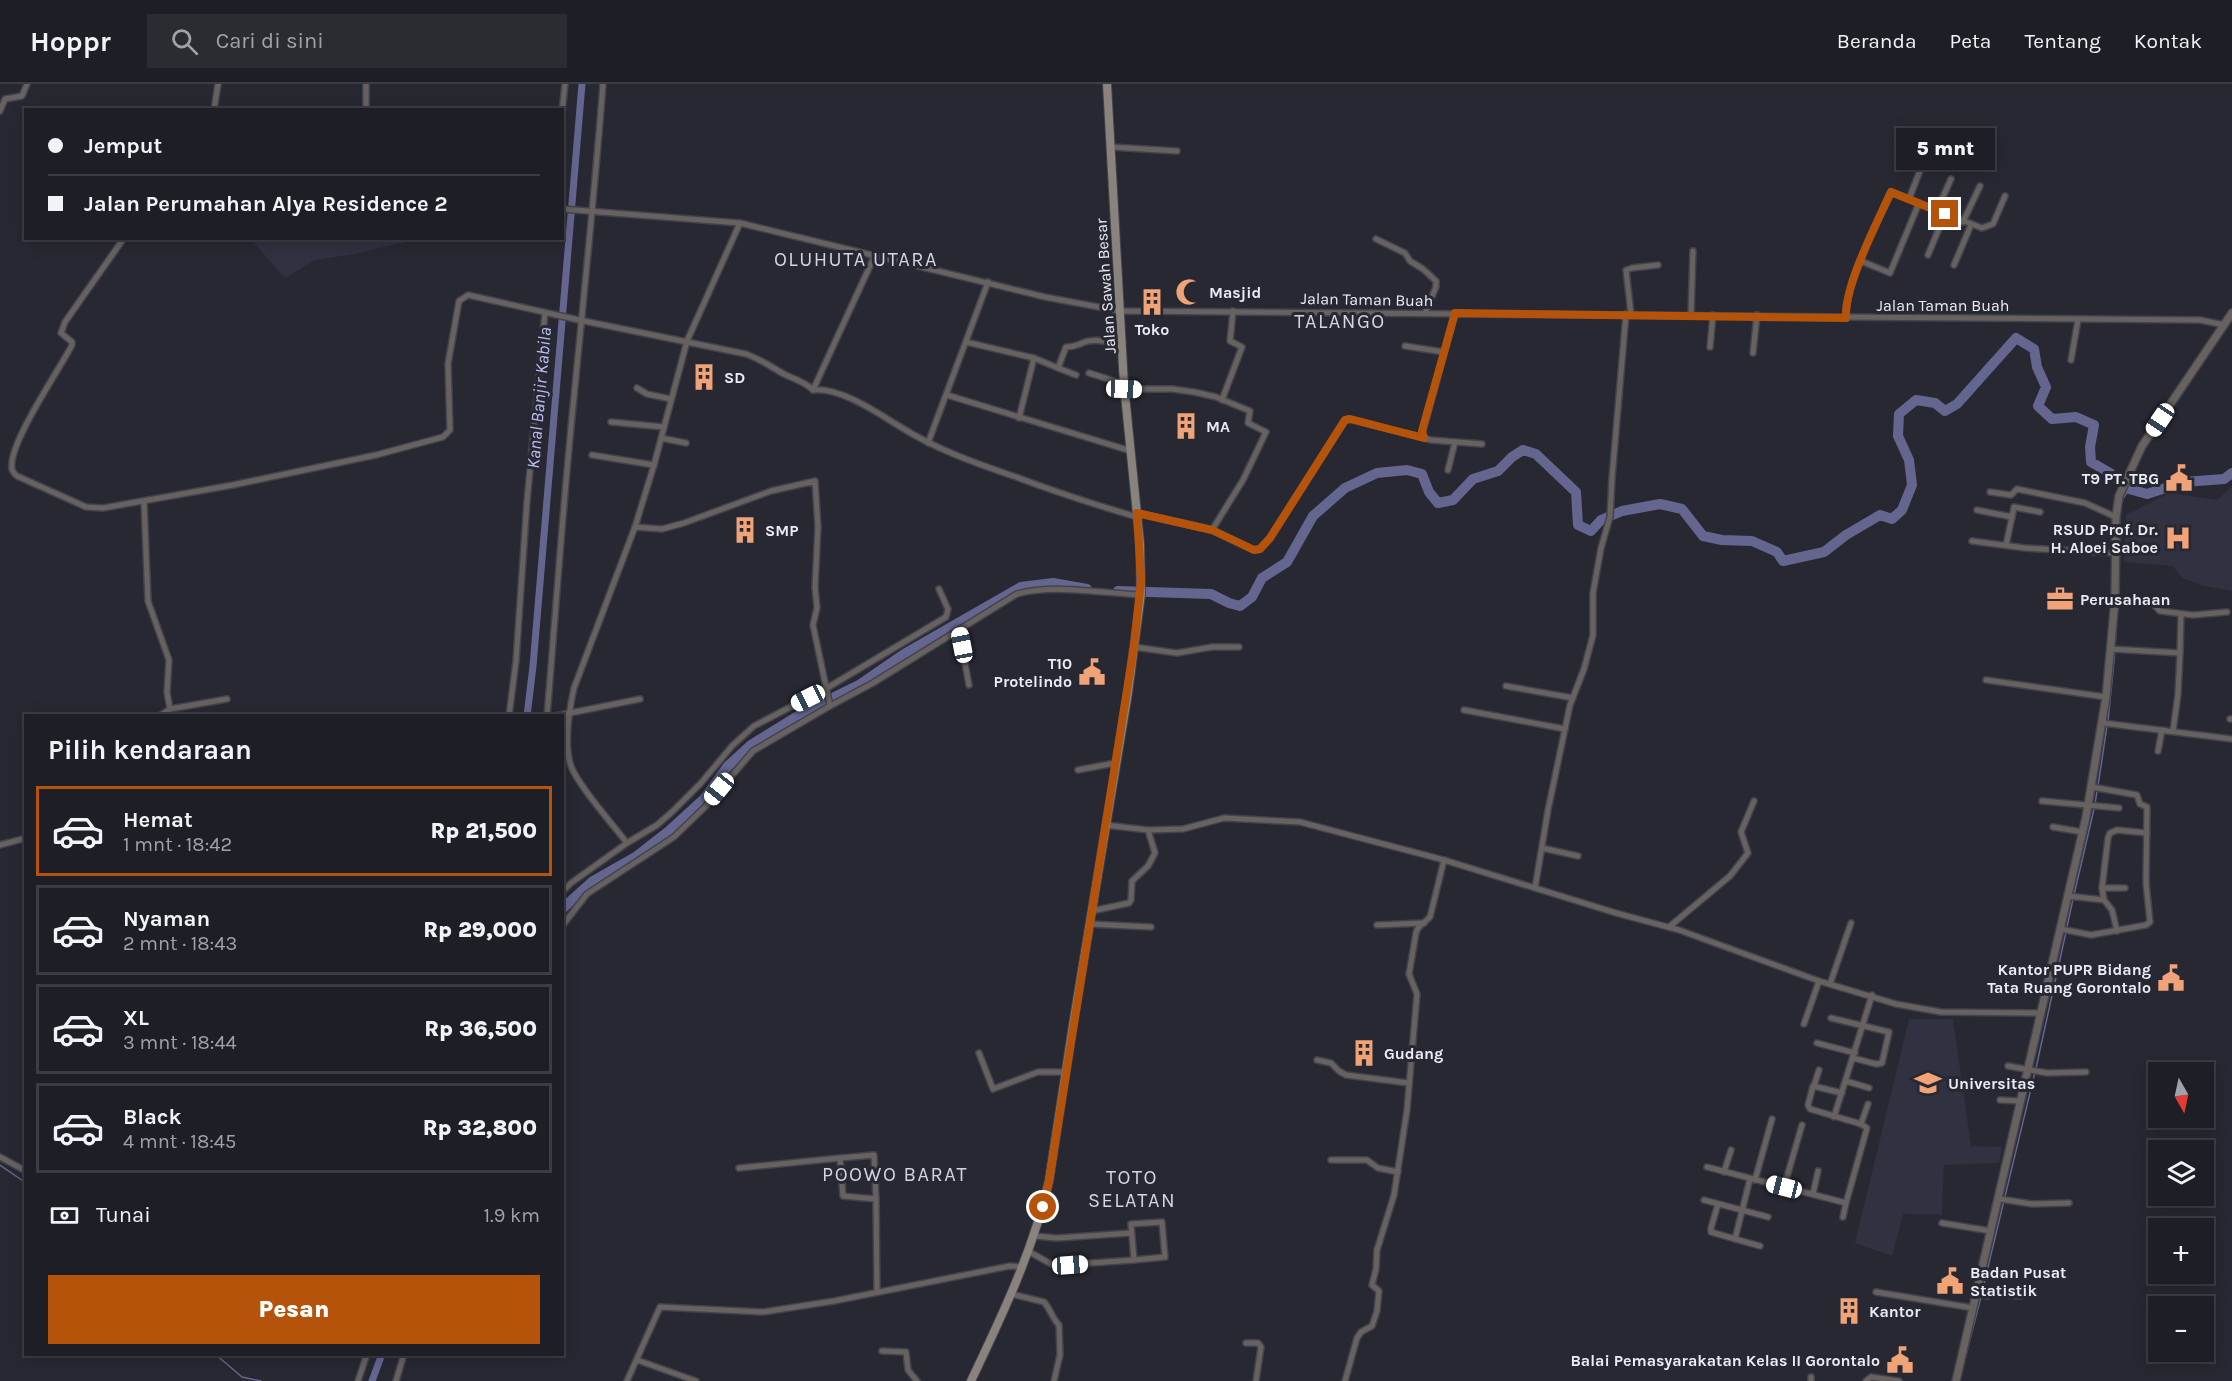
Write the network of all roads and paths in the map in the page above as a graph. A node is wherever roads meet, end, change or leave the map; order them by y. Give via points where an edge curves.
1 (27, 84) edge
2 (218, 84) edge
3 (366, 84) edge
4 (565, 84) edge
5 (603, 84) edge
6 (1107, 84) edge
7 (214, 108) edge
8 (366, 108) edge
9 (562, 108) edge
10 (0, 111) edge
11 (1111, 147) junction
12 (1178, 151) dead end
13 (1922, 168) dead end
14 (1951, 180) dead end
15 (1980, 186) dead end
16 (2005, 196) dead end
17 (1909, 199) junction
18 (1919, 203) junction
19 (564, 209) edge
20 (1937, 210) junction
21 (590, 212) junction
22 (1945, 214) junction
23 (1963, 222) junction
24 (740, 223) junction
25 (1971, 225) junction
26 (1376, 239) dead end
27 (123, 240) edge
28 (1693, 251) dead end
29 (875, 255) junction
30 (1928, 255) dead end
31 (1862, 261) junction
32 (1658, 265) dead end
33 (1954, 265) dead end
34 (988, 282) junction
35 (1120, 311) junction
36 (1233, 311) junction
37 (545, 313) junction
38 (1425, 313) junction
39 (1455, 313) junction
40 (2232, 313) edge
41 (1629, 314) junction
42 (1691, 315) junction
43 (1713, 315) junction
44 (1757, 315) junction
45 (1846, 318) junction
46 (2078, 320) junction
47 (581, 321) junction
48 (2224, 325) junction
49 (687, 341) junction
50 (966, 342) junction
51 (1122, 343) junction
52 (1405, 346) dead end
53 (1710, 347) dead end
54 (1444, 352) junction
55 (1753, 353) dead end
56 (1034, 358) junction
57 (2071, 360) dead end
58 (1058, 368) junction
59 (1089, 374) dead end
60 (1076, 375) dead end
61 (1124, 386) junction
62 (637, 388) dead end
63 (813, 390) junction
64 (946, 395) junction
65 (671, 399) junction
66 (1222, 400) junction
67 (1019, 418) junction
68 (611, 422) dead end
69 (664, 427) junction
70 (661, 438) junction
71 (1424, 438) junction
72 (686, 442) dead end
73 (1455, 442) junction
74 (928, 443) junction
75 (1482, 444) dead end
76 (1131, 451) junction
77 (592, 455) dead end
78 (654, 465) junction
79 (1448, 470) dead end
80 (1990, 492) dead end
81 (144, 502) junction
82 (1977, 510) dead end
83 (2040, 512) dead end
84 (1137, 515) junction
85 (2012, 517) junction
86 (2116, 518) junction
87 (635, 527) junction
88 (1212, 530) junction
89 (1972, 541) dead end
90 (2006, 545) junction
91 (2117, 552) junction
92 (939, 589) dead end
93 (1140, 595) junction
94 (2119, 601) junction
95 (2227, 612) dead end
96 (2181, 614) junction
97 (959, 631) junction
98 (1134, 646) junction
99 (1239, 647) dead end
100 (2114, 649) junction
101 (2180, 653) junction
102 (1986, 680) dead end
103 (969, 685) dead end
104 (1506, 686) dead end
105 (827, 691) junction
106 (2106, 697) junction
107 (1573, 698) junction
108 (227, 699) dead end
109 (639, 699) dead end
110 (830, 704) junction
111 (170, 710) junction
112 (1464, 710) dead end
113 (163, 714) edge
114 (509, 714) edge
115 (547, 714) edge
116 (569, 714) junction
117 (564, 715) edge
118 (2103, 723) junction
119 (1565, 729) junction
120 (2162, 730) junction
121 (2173, 731) junction
122 (2232, 739) edge
123 (2158, 751) dead end
124 (1115, 763) junction
125 (1078, 770) dead end
126 (2097, 788) junction
127 (1754, 801) dead end
128 (2042, 801) dead end
129 (2093, 806) junction
130 (2119, 808) dead end
131 (1105, 825) junction
132 (2053, 827) dead end
133 (1148, 830) junction
134 (2084, 832) junction
135 (2147, 833) junction
136 (24, 838) edge
137 (627, 843) junction
138 (0, 844) edge
139 (1542, 848) junction
140 (1578, 856) dead end
141 (1444, 861) junction
142 (1535, 888) junction
143 (2102, 888) junction
144 (2125, 888) dead end
145 (564, 890) edge
146 (2068, 896) junction
147 (2104, 900) junction
148 (1092, 911) junction
149 (564, 923) edge
150 (1425, 923) junction
151 (1851, 923) dead end
152 (1090, 924) junction
153 (1377, 925) dead end
154 (1151, 927) dead end
155 (1669, 927) junction
156 (2064, 930) junction
157 (2117, 931) junction
158 (1820, 981) junction
159 (1830, 984) junction
160 (1872, 995) junction
161 (2041, 1013) junction
162 (1831, 1018) dead end
163 (1804, 1024) dead end
164 (1863, 1026) junction
165 (1817, 1043) dead end
166 (979, 1053) dead end
167 (1854, 1056) junction
168 (1317, 1060) dead end
169 (2008, 1066) dead end
170 (2030, 1069) junction
171 (1819, 1070) dead end
172 (1066, 1072) junction
173 (2086, 1072) dead end
174 (1846, 1082) junction
175 (1408, 1083) junction
176 (1814, 1086) junction
177 (1869, 1088) dead end
178 (1842, 1094) junction
179 (2000, 1100) dead end
180 (2021, 1101) junction
181 (1868, 1104) dead end
182 (1834, 1117) junction
183 (1772, 1119) dead end
184 (1862, 1124) junction
185 (1802, 1125) dead end
186 (1731, 1150) dead end
187 (0, 1157) edge
188 (840, 1158) junction
189 (1331, 1160) dead end
190 (1707, 1167) dead end
191 (739, 1168) dead end
192 (24, 1170) edge
193 (1818, 1170) dead end
194 (1398, 1172) junction
195 (1724, 1172) junction
196 (1753, 1180) junction
197 (1784, 1187) junction
198 (1814, 1194) junction
199 (876, 1199) junction
200 (1704, 1200) dead end
201 (2003, 1200) junction
202 (1846, 1203) junction
203 (2069, 1203) dead end
204 (1718, 1204) junction
205 (1742, 1211) junction
206 (1768, 1217) dead end
207 (1843, 1217) dead end
208 (1942, 1223) dead end
209 (1991, 1231) junction
210 (1131, 1233) junction
211 (1034, 1236) junction
212 (1736, 1239) junction
213 (1760, 1246) dead end
214 (1028, 1251) junction
215 (1134, 1260) junction
216 (1023, 1267) junction
217 (877, 1292) junction
218 (1876, 1292) dead end
219 (1011, 1294) junction
220 (1980, 1295) junction
221 (2021, 1296) dead end
222 (1973, 1308) junction
223 (1246, 1343) dead end
224 (882, 1351) dead end
225 (366, 1356) edge
226 (403, 1356) edge
227 (637, 1360) junction
228 (358, 1381) edge
229 (396, 1381) edge
230 (627, 1381) edge
231 (696, 1381) edge
232 (917, 1381) edge
233 (971, 1381) edge
234 (1054, 1381) edge
235 (1256, 1381) edge
236 (1345, 1381) edge
237 (1866, 1381) edge
238 (1899, 1381) edge
239 (1956, 1381) edge

1 - 10 street via 22,96 5,99
2 - 7 street
3 - 8 street
4 - 9 street
5 - 21 street
6 - 11 main road, Jalan Sawah Besar
11 - 12 street
11 - 35 main road, Jalan Sawah Besar
13 - 17 street
14 - 20 street
15 - 23 street
16 - 25 street via 1993,224 1982,228
17 - 18 street
17 - 31 street via 1891,192
18 - 20 street
18 - 31 street via 1890,273
19 - 21 street, Jalan Taman Buah
20 - 22 street
21 - 24 street, Jalan Taman Buah
21 - 47 street
22 - 23 street
22 - 30 street
23 - 25 street
24 - 29 street, Jalan Taman Buah
24 - 49 street
25 - 33 street
26 - 38 street via 1405,253 1436,281
27 - 81 street via 65,322 61,333 72,345 30,418 16,448 12,470 17,476 86,507
28 - 42 street
29 - 34 street, Jalan Taman Buah
29 - 63 street
31 - 45 street
32 - 41 street via 1626,270
34 - 35 street, Jalan Taman Buah
34 - 50 street
35 - 36 street, Jalan Taman Buah
35 - 51 main road, Jalan Sawah Besar
36 - 38 street, Jalan Taman Buah
36 - 66 street via 1230,341 1242,347
37 - 47 street
37 - 81 street via 468,295 459,301 448,364 450,430 443,437 376,455
37 - 114 street
38 - 39 street, Jalan Taman Buah
39 - 41 street, Jalan Taman Buah
39 - 54 street
40 - 48 street
41 - 42 street, Jalan Taman Buah
41 - 107 street via 1610,518 1592,606 1593,635
42 - 43 street, Jalan Taman Buah
43 - 44 street, Jalan Taman Buah
43 - 53 street
44 - 45 street, Jalan Taman Buah
44 - 55 street
45 - 46 street, Jalan Taman Buah
46 - 48 street, Jalan Taman Buah via 2200,320
46 - 57 street
47 - 49 street
47 - 115 street
48 - 86 street via 2142,446 2119,496
49 - 63 street via 756,357 806,382
49 - 65 street
50 - 56 street
50 - 64 street
51 - 58 street via 1092,341 1066,347
51 - 61 main road, Jalan Sawah Besar
52 - 54 street
54 - 71 street via 1422,431
56 - 58 street
56 - 67 street
58 - 60 street
59 - 61 street
61 - 66 street via 1194,392
61 - 76 main road, Jalan Sawah Besar
62 - 65 street
63 - 74 street via 824,388 863,405
64 - 67 street
64 - 74 street
65 - 69 street
66 - 88 street via 1250,411 1248,424 1266,433 1244,480
67 - 76 street
68 - 69 street
69 - 70 street
70 - 72 street
70 - 78 street
71 - 73 street
71 - 88 street via 1347,419 1260,549 1254,550
73 - 75 street
73 - 79 street
74 - 84 street via 1070,497
76 - 84 main road, Jalan Sawah Besar
77 - 78 street
78 - 87 street
80 - 86 street via 2011,495 2017,489 2030,491 2085,503
81 - 111 street via 148,601 169,660
82 - 85 street
83 - 85 street via 2014,507
84 - 88 street
84 - 93 main road, Jalan Sawah Besar
85 - 90 street
86 - 91 street
87 - 105 street via 662,529 771,491 815,481 817,608 813,625
87 - 116 street via 574,688
89 - 90 street
90 - 91 street
91 - 94 street
92 - 105 street via 948,609 946,617
93 - 97 street via 1027,591
93 - 98 main road, Jalan Sawah Besar
94 - 96 street via 2153,604 2160,611
94 - 100 street
95 - 96 street
96 - 101 street
97 - 103 street
97 - 110 street
98 - 99 street via 1172,653
98 - 124 main road, Jalan Sawah Besar
100 - 101 street
100 - 106 street
101 - 121 street
102 - 106 street
104 - 107 street
105 - 110 street
105 - 137 street via 768,718 741,736 672,812
106 - 118 street
107 - 119 street
108 - 111 street
109 - 116 street
110 - 149 street via 753,751 674,837 587,894
111 - 113 street
112 - 119 street
116 - 117 street
116 - 137 street via 570,765
118 - 120 street
118 - 126 street
119 - 139 street
120 - 121 street
120 - 123 street
121 - 122 street
124 - 125 street
124 - 131 main road, Jalan Sawah Besar
126 - 129 street
126 - 135 street via 2138,795 2139,803 2147,807
127 - 155 street via 1741,832 1748,853 1738,868
128 - 129 street
129 - 130 street
129 - 134 street
131 - 133 street
131 - 148 main road, Jalan Sawah Besar
132 - 134 street
133 - 141 street via 1183,829 1224,818 1285,820
133 - 148 street via 1155,853 1132,882 1129,903
134 - 146 street
135 - 143 street via 2110,833
135 - 157 street via 2150,922
136 - 138 street
137 - 145 street
139 - 140 street
139 - 142 street
141 - 142 street
141 - 150 street
142 - 155 street
143 - 144 street
143 - 147 street
146 - 147 street
146 - 156 street
147 - 157 street via 2112,910
148 - 152 main road, Jalan Sawah Besar
150 - 153 street
150 - 175 street via 1416,933 1409,974 1418,994
151 - 159 street
152 - 154 street
152 - 172 main road, Jalan Sawah Besar
155 - 158 street
156 - 157 street via 2091,935
156 - 161 street
158 - 159 street
158 - 163 street
159 - 160 street
160 - 161 street via 1941,1012
160 - 164 street
161 - 170 street
162 - 164 street
164 - 167 street
164 - 167 street via 1889,1032 1883,1062 1876,1064
165 - 167 street
166 - 172 street via 993,1089 1038,1072
167 - 174 street
168 - 175 street via 1331,1063 1346,1075
169 - 170 street
170 - 173 street via 2058,1074
170 - 180 street
171 - 176 street
172 - 211 main road, Jalan Sawah Besar via 1049,1181
174 - 177 street
174 - 178 street
175 - 194 street
176 - 178 street
176 - 182 street via 1808,1108
178 - 182 street
179 - 180 street
180 - 201 street
181 - 184 street
182 - 184 street
183 - 196 street
184 - 202 street via 1867,1129
185 - 197 street
186 - 195 street
187 - 192 street
188 - 191 street
188 - 199 street via 843,1196
188 - 199 street via 874,1155
189 - 194 street via 1367,1160 1378,1168
190 - 195 street
193 - 198 street
194 - 236 street via 1371,1281 1378,1291 1377,1311 1372,1326 1358,1338
195 - 196 street
196 - 197 street
196 - 205 street
197 - 198 street
198 - 202 street
199 - 217 street
200 - 204 street
201 - 203 street
201 - 209 street
202 - 207 street
204 - 205 street
204 - 212 street via 1711,1232
205 - 206 street
205 - 212 street
208 - 209 street
209 - 220 street
210 - 211 street
210 - 215 street
210 - 215 street via 1133,1223 1163,1224 1165,1257
211 - 214 main road, Jalan Sawah Besar
212 - 213 street
214 - 215 street via 1051,1264
214 - 216 main road, Jalan Sawah Besar
216 - 217 street via 1010,1266
216 - 219 main road, Jalan Sawah Besar
217 - 227 street via 763,1312 660,1307
218 - 222 street
219 - 233 main road, Jalan Sawah Besar
219 - 234 street via 1044,1302 1059,1326 1060,1355
220 - 221 street
220 - 222 street
222 - 239 street
223 - 235 street via 1258,1343 1261,1347
224 - 232 street via 906,1352 908,1370
225 - 228 street
226 - 229 street
227 - 230 street
227 - 231 street
237 - 238 street via 1871,1377

